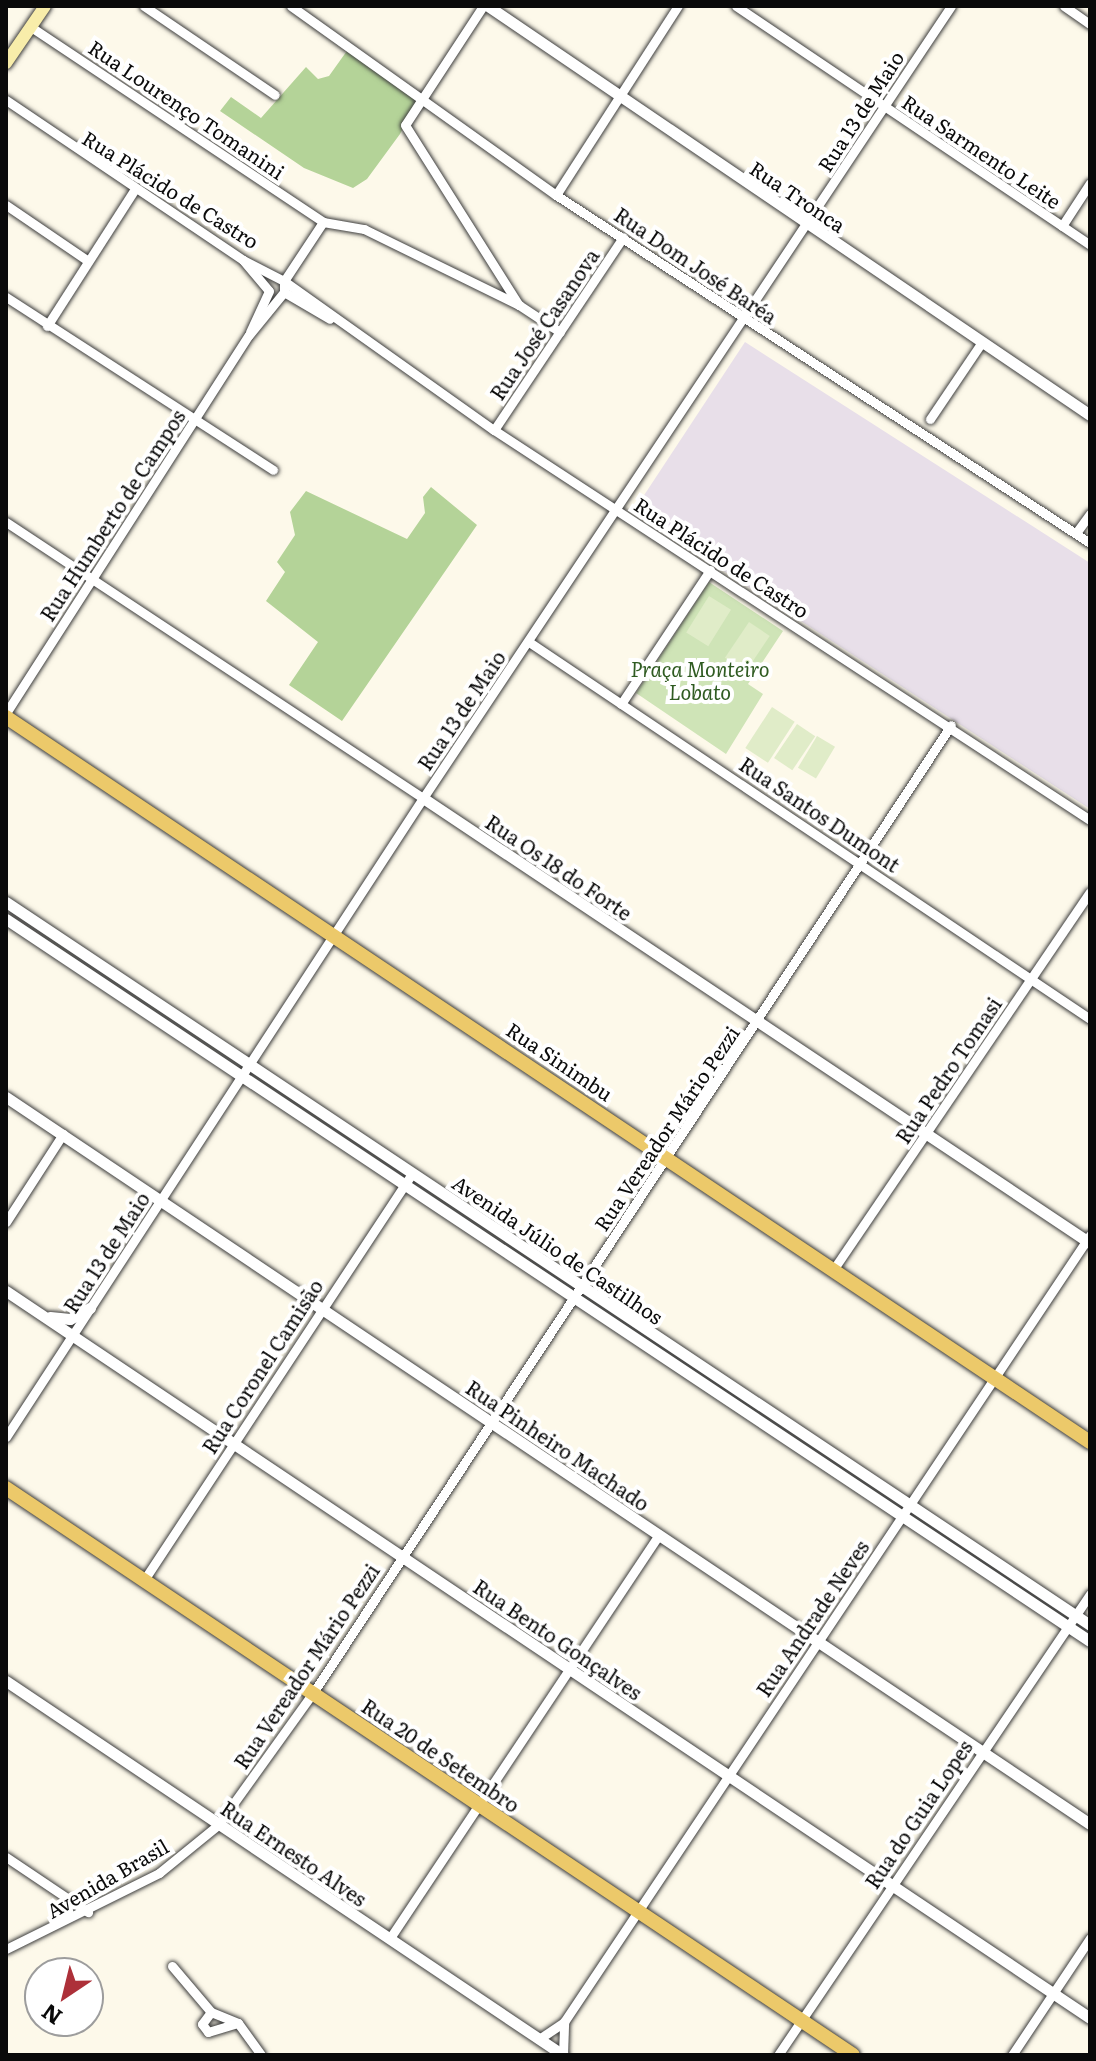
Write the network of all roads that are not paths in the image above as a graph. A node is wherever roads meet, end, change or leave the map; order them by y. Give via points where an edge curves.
1 (45, 6) edge
2 (144, 6) edge
3 (291, 6) edge
4 (486, 6) edge
5 (678, 6) edge
6 (736, 6) edge
7 (951, 6) edge
8 (1064, 6) edge
9 (1090, 24) edge
10 (31, 27) junction
11 (6, 63) edge
12 (275, 95) dead end
13 (422, 96) junction
14 (619, 98) junction
15 (6, 100) edge
16 (884, 108) junction
17 (6, 109) edge
18 (23, 116) junction
19 (1090, 183) edge
20 (135, 189) junction
21 (556, 195) junction
22 (6, 205) edge
23 (323, 222) junction
24 (807, 224) junction
25 (1062, 226) junction
26 (623, 237) junction
27 (1090, 245) edge
28 (243, 260) junction
29 (88, 261) junction
30 (284, 286) junction
31 (6, 297) edge
32 (519, 305) junction
33 (744, 318) junction
34 (47, 326) junction
35 (560, 332) junction
36 (249, 335) junction
37 (982, 342) junction
38 (1090, 415) edge
39 (196, 418) junction
40 (930, 419) dead end
41 (494, 430) junction
42 (273, 470) dead end
43 (617, 510) junction
44 (1090, 514) edge
45 (6, 522) edge
46 (1076, 533) junction
47 (1090, 543) edge
48 (710, 570) junction
49 (92, 579) junction
50 (529, 642) junction
51 (621, 704) junction
52 (6, 715) edge
53 (951, 725) junction
54 (423, 798) junction
55 (1090, 820) edge
56 (860, 862) junction
57 (1090, 892) edge
58 (6, 902) edge
59 (6, 919) edge
60 (334, 935) junction
61 (1031, 980) junction
62 (1090, 1019) edge
63 (758, 1022) junction
64 (251, 1063) junction
65 (243, 1074) junction
66 (294, 1092) junction
67 (6, 1097) edge
68 (287, 1104) junction
69 (333, 1119) junction
70 (325, 1131) junction
71 (63, 1134) junction
72 (926, 1134) junction
73 (367, 1142) junction
74 (359, 1154) junction
75 (668, 1157) junction
76 (412, 1173) junction
77 (404, 1185) junction
78 (161, 1200) junction
79 (459, 1204) junction
80 (451, 1216) junction
81 (6, 1222) edge
82 (495, 1229) junction
83 (1089, 1239) edge
84 (487, 1241) junction
85 (533, 1255) junction
86 (525, 1266) junction
87 (835, 1267) junction
88 (582, 1288) junction
89 (6, 1291) edge
90 (574, 1299) junction
91 (90, 1308) junction
92 (322, 1308) junction
93 (42, 1315) junction
94 (630, 1320) junction
95 (623, 1331) junction
96 (73, 1335) junction
97 (670, 1346) junction
98 (663, 1358) junction
99 (709, 1372) junction
100 (993, 1375) junction
101 (702, 1383) junction
102 (749, 1398) junction
103 (742, 1409) junction
104 (490, 1421) junction
105 (784, 1421) junction
106 (776, 1432) junction
107 (6, 1437) edge
108 (1090, 1442) edge
109 (233, 1443) junction
110 (821, 1446) junction
111 (814, 1457) junction
112 (859, 1478) junction
113 (6, 1488) edge
114 (906, 1509) junction
115 (659, 1534) junction
116 (958, 1536) junction
117 (950, 1547) junction
118 (402, 1556) junction
119 (993, 1560) junction
120 (985, 1570) junction
121 (144, 1580) junction
122 (1030, 1585) junction
123 (1090, 1594) edge
124 (1023, 1596) junction
125 (1076, 1615) junction
126 (1090, 1625) edge
127 (1068, 1626) junction
128 (818, 1641) junction
129 (1090, 1641) edge
130 (569, 1668) junction
131 (6, 1681) edge
132 (313, 1693) junction
133 (981, 1751) junction
134 (727, 1775) junction
135 (479, 1804) junction
136 (1090, 1824) edge
137 (218, 1825) junction
138 (6, 1857) edge
139 (892, 1885) junction
140 (638, 1911) junction
141 (88, 1912) junction
142 (390, 1938) junction
143 (1090, 1938) edge
144 (6, 1949) edge
145 (172, 1966) dead end
146 (1053, 1993) junction
147 (211, 2012) junction
148 (1090, 2018) edge
149 (802, 2021) junction
150 (564, 2022) junction
151 (238, 2023) junction
152 (539, 2039) junction
153 (261, 2055) edge
154 (563, 2055) edge
155 (778, 2055) edge
156 (853, 2055) edge
157 (1012, 2055) edge

1 - 10 main road
2 - 12 street
3 - 13 street, Rua Dom José Baréa
4 - 13 street
4 - 14 street, Rua Tronca
5 - 14 street
6 - 16 street, Rua Sarmento Leite
7 - 16 street, Rua 13 de Maio
8 - 9 street
10 - 11 main road
10 - 23 street, Rua Lourenço Tomanini
13 - 21 street, Rua Dom José Baréa
13 - 32 street via 406,119 407,134
14 - 21 street
14 - 24 street, Rua Tronca
15 - 18 street, Rua Plácido de Castro
16 - 24 street, Rua 13 de Maio
16 - 25 street, Rua Sarmento Leite
17 - 18 street, Rua Plácido de Castro
18 - 20 street, Rua Plácido de Castro
19 - 25 street
20 - 28 street, Rua Plácido de Castro
20 - 29 street
21 - 26 street, Rua Dom José Baréa
22 - 29 street
23 - 30 street, Rua Humberto de Campos
23 - 32 street via 364,229
24 - 33 street, Rua 13 de Maio
24 - 37 street, Rua Tronca
25 - 27 street, Rua Sarmento Leite
26 - 33 street, Rua Dom José Baréa
26 - 35 street, Rua José Casanova
28 - 30 street, Rua Plácido de Castro
28 - 36 street, Rua Humberto de Campos via 269,291
29 - 34 street
30 - 36 street, Rua Humberto de Campos
30 - 41 street, Rua Plácido de Castro
31 - 34 street
32 - 35 street
33 - 43 street, Rua 13 de Maio
33 - 46 street, Rua Dom José Baréa
34 - 39 street
35 - 41 street, Rua José Casanova
36 - 39 street, Rua Humberto de Campos
37 - 38 street, Rua Tronca
37 - 40 street
39 - 42 street
39 - 49 street, Rua Humberto de Campos
41 - 43 street, Rua Plácido de Castro
43 - 48 street, Rua Plácido de Castro
43 - 50 street, Rua 13 de Maio
44 - 46 street
45 - 49 street, Rua Os 18 do Forte
46 - 47 street, Rua Dom José Baréa
48 - 51 street
48 - 53 street, Rua Plácido de Castro
49 - 52 street, Rua Humberto de Campos
49 - 54 street, Rua Os 18 do Forte
50 - 51 street, Rua Santos Dumont
50 - 54 street, Rua 13 de Maio
51 - 56 street, Rua Santos Dumont
52 - 60 main road, Rua Sinimbu
53 - 55 street, Rua Plácido de Castro
53 - 56 street, Rua Vereador Mário Pezzi
54 - 60 street, Rua 13 de Maio
54 - 63 street, Rua Os 18 do Forte
56 - 61 street, Rua Santos Dumont
56 - 63 street, Rua Vereador Mário Pezzi
57 - 61 street, Rua Pedro Tomasi
58 - 64 street, Avenida Júlio de Castilhos
59 - 65 street, Avenida Júlio de Castilhos
60 - 64 street, Rua 13 de Maio
60 - 75 main road, Rua Sinimbu
61 - 62 street, Rua Santos Dumont
61 - 72 street, Rua Pedro Tomasi
63 - 72 street, Rua Os 18 do Forte
63 - 75 street, Rua Vereador Mário Pezzi
64 - 65 street, Rua 13 de Maio
64 - 66 street, Avenida Júlio de Castilhos
65 - 68 street, Avenida Júlio de Castilhos
65 - 78 street, Rua 13 de Maio
66 - 68 street
66 - 69 street, Avenida Júlio de Castilhos
67 - 71 street, Rua Pinheiro Machado
68 - 70 street, Avenida Júlio de Castilhos
69 - 70 street
69 - 73 street, Avenida Júlio de Castilhos
70 - 74 street, Avenida Júlio de Castilhos
71 - 78 street, Rua Pinheiro Machado
71 - 81 street
72 - 83 street, Rua Os 18 do Forte
72 - 87 street, Rua Pedro Tomasi
73 - 74 street
73 - 76 street, Avenida Júlio de Castilhos
74 - 77 street, Avenida Júlio de Castilhos
75 - 87 main road, Rua Sinimbu
75 - 88 street, Rua Vereador Mário Pezzi
76 - 77 street, Rua Coronel Camisão
76 - 79 street, Avenida Júlio de Castilhos
77 - 80 street, Avenida Júlio de Castilhos
77 - 92 street, Rua Coronel Camisão
78 - 91 street, Rua 13 de Maio
78 - 92 street, Rua Pinheiro Machado
79 - 80 street
79 - 82 street, Avenida Júlio de Castilhos
80 - 84 street, Avenida Júlio de Castilhos
82 - 84 street
82 - 85 street, Avenida Júlio de Castilhos
83 - 100 street, Rua Andrade Neves
84 - 86 street, Avenida Júlio de Castilhos
85 - 86 street
85 - 88 street, Avenida Júlio de Castilhos
86 - 90 street, Avenida Júlio de Castilhos
87 - 100 main road, Rua Sinimbu
88 - 90 street, Rua Vereador Mário Pezzi
88 - 94 street, Avenida Júlio de Castilhos
89 - 93 street, Rua Bento Gonçalves
90 - 95 street, Avenida Júlio de Castilhos
90 - 104 street, Rua Vereador Mário Pezzi
91 - 93 street via 70,1319
91 - 96 street, Rua 13 de Maio
92 - 104 street, Rua Pinheiro Machado
92 - 109 street, Rua Coronel Camisão
93 - 96 street, Rua Bento Gonçalves
94 - 95 street
94 - 97 street, Avenida Júlio de Castilhos
95 - 98 street, Avenida Júlio de Castilhos
96 - 107 street, Rua 13 de Maio
96 - 109 street, Rua Bento Gonçalves
97 - 98 street
97 - 99 street, Avenida Júlio de Castilhos
98 - 101 street, Avenida Júlio de Castilhos
99 - 101 street
99 - 102 street, Avenida Júlio de Castilhos
100 - 108 main road, Rua Sinimbu
100 - 114 street, Rua Andrade Neves
101 - 103 street, Avenida Júlio de Castilhos
102 - 103 street
102 - 105 street, Avenida Júlio de Castilhos
103 - 106 street, Avenida Júlio de Castilhos
104 - 115 street, Rua Pinheiro Machado
104 - 118 street, Rua Vereador Mário Pezzi
105 - 106 street
105 - 110 street, Avenida Júlio de Castilhos
106 - 111 street, Avenida Júlio de Castilhos
109 - 118 street, Rua Bento Gonçalves
109 - 121 street, Rua Coronel Camisão
110 - 111 street
110 - 112 street, Avenida Júlio de Castilhos
111 - 112 street, Avenida Júlio de Castilhos
112 - 114 street, Avenida Júlio de Castilhos
113 - 121 main road, Rua 20 de Setembro
114 - 116 street, Avenida Júlio de Castilhos
114 - 117 street, Avenida Júlio de Castilhos
114 - 128 street, Rua Andrade Neves
115 - 128 street, Rua Pinheiro Machado
115 - 130 street
116 - 117 street
116 - 119 street, Avenida Júlio de Castilhos
117 - 120 street, Avenida Júlio de Castilhos
118 - 130 street, Rua Bento Gonçalves
118 - 132 street, Rua Vereador Mário Pezzi
119 - 120 street
119 - 122 street, Avenida Júlio de Castilhos
120 - 124 street, Avenida Júlio de Castilhos
121 - 132 main road, Rua 20 de Setembro
122 - 124 street
122 - 125 street, Avenida Júlio de Castilhos
123 - 125 street, Rua do Guia Lopes
124 - 127 street, Avenida Júlio de Castilhos
125 - 126 street, Avenida Júlio de Castilhos
125 - 127 street, Rua do Guia Lopes
127 - 129 street, Avenida Júlio de Castilhos
127 - 133 street, Rua do Guia Lopes
128 - 133 street, Rua Pinheiro Machado
128 - 134 street, Rua Andrade Neves
130 - 134 street, Rua Bento Gonçalves
130 - 135 street
131 - 137 street, Rua Ernesto Alves
132 - 135 main road, Rua 20 de Setembro
132 - 137 street, Rua Vereador Mário Pezzi
133 - 136 street, Rua Pinheiro Machado
133 - 139 street, Rua do Guia Lopes
134 - 139 street, Rua Bento Gonçalves
134 - 140 street, Rua Andrade Neves
135 - 140 main road, Rua 20 de Setembro
135 - 142 street
137 - 141 street, Avenida Brasil via 159,1873
137 - 142 street, Rua Ernesto Alves
138 - 141 street
139 - 146 street, Rua Bento Gonçalves
139 - 149 street, Rua do Guia Lopes
140 - 149 main road, Rua 20 de Setembro
140 - 150 street, Rua Andrade Neves
141 - 144 street, Avenida Brasil
142 - 152 street, Rua Ernesto Alves
143 - 146 street
145 - 147 street
146 - 148 street, Rua Bento Gonçalves
146 - 157 street
147 - 151 street
147 - 151 street via 202,2024 208,2032
149 - 155 street, Rua do Guia Lopes
149 - 156 main road, Rua 20 de Setembro
150 - 152 street, Rua Andrade Neves
150 - 154 street
151 - 153 street
152 - 154 street, Rua Ernesto Alves

